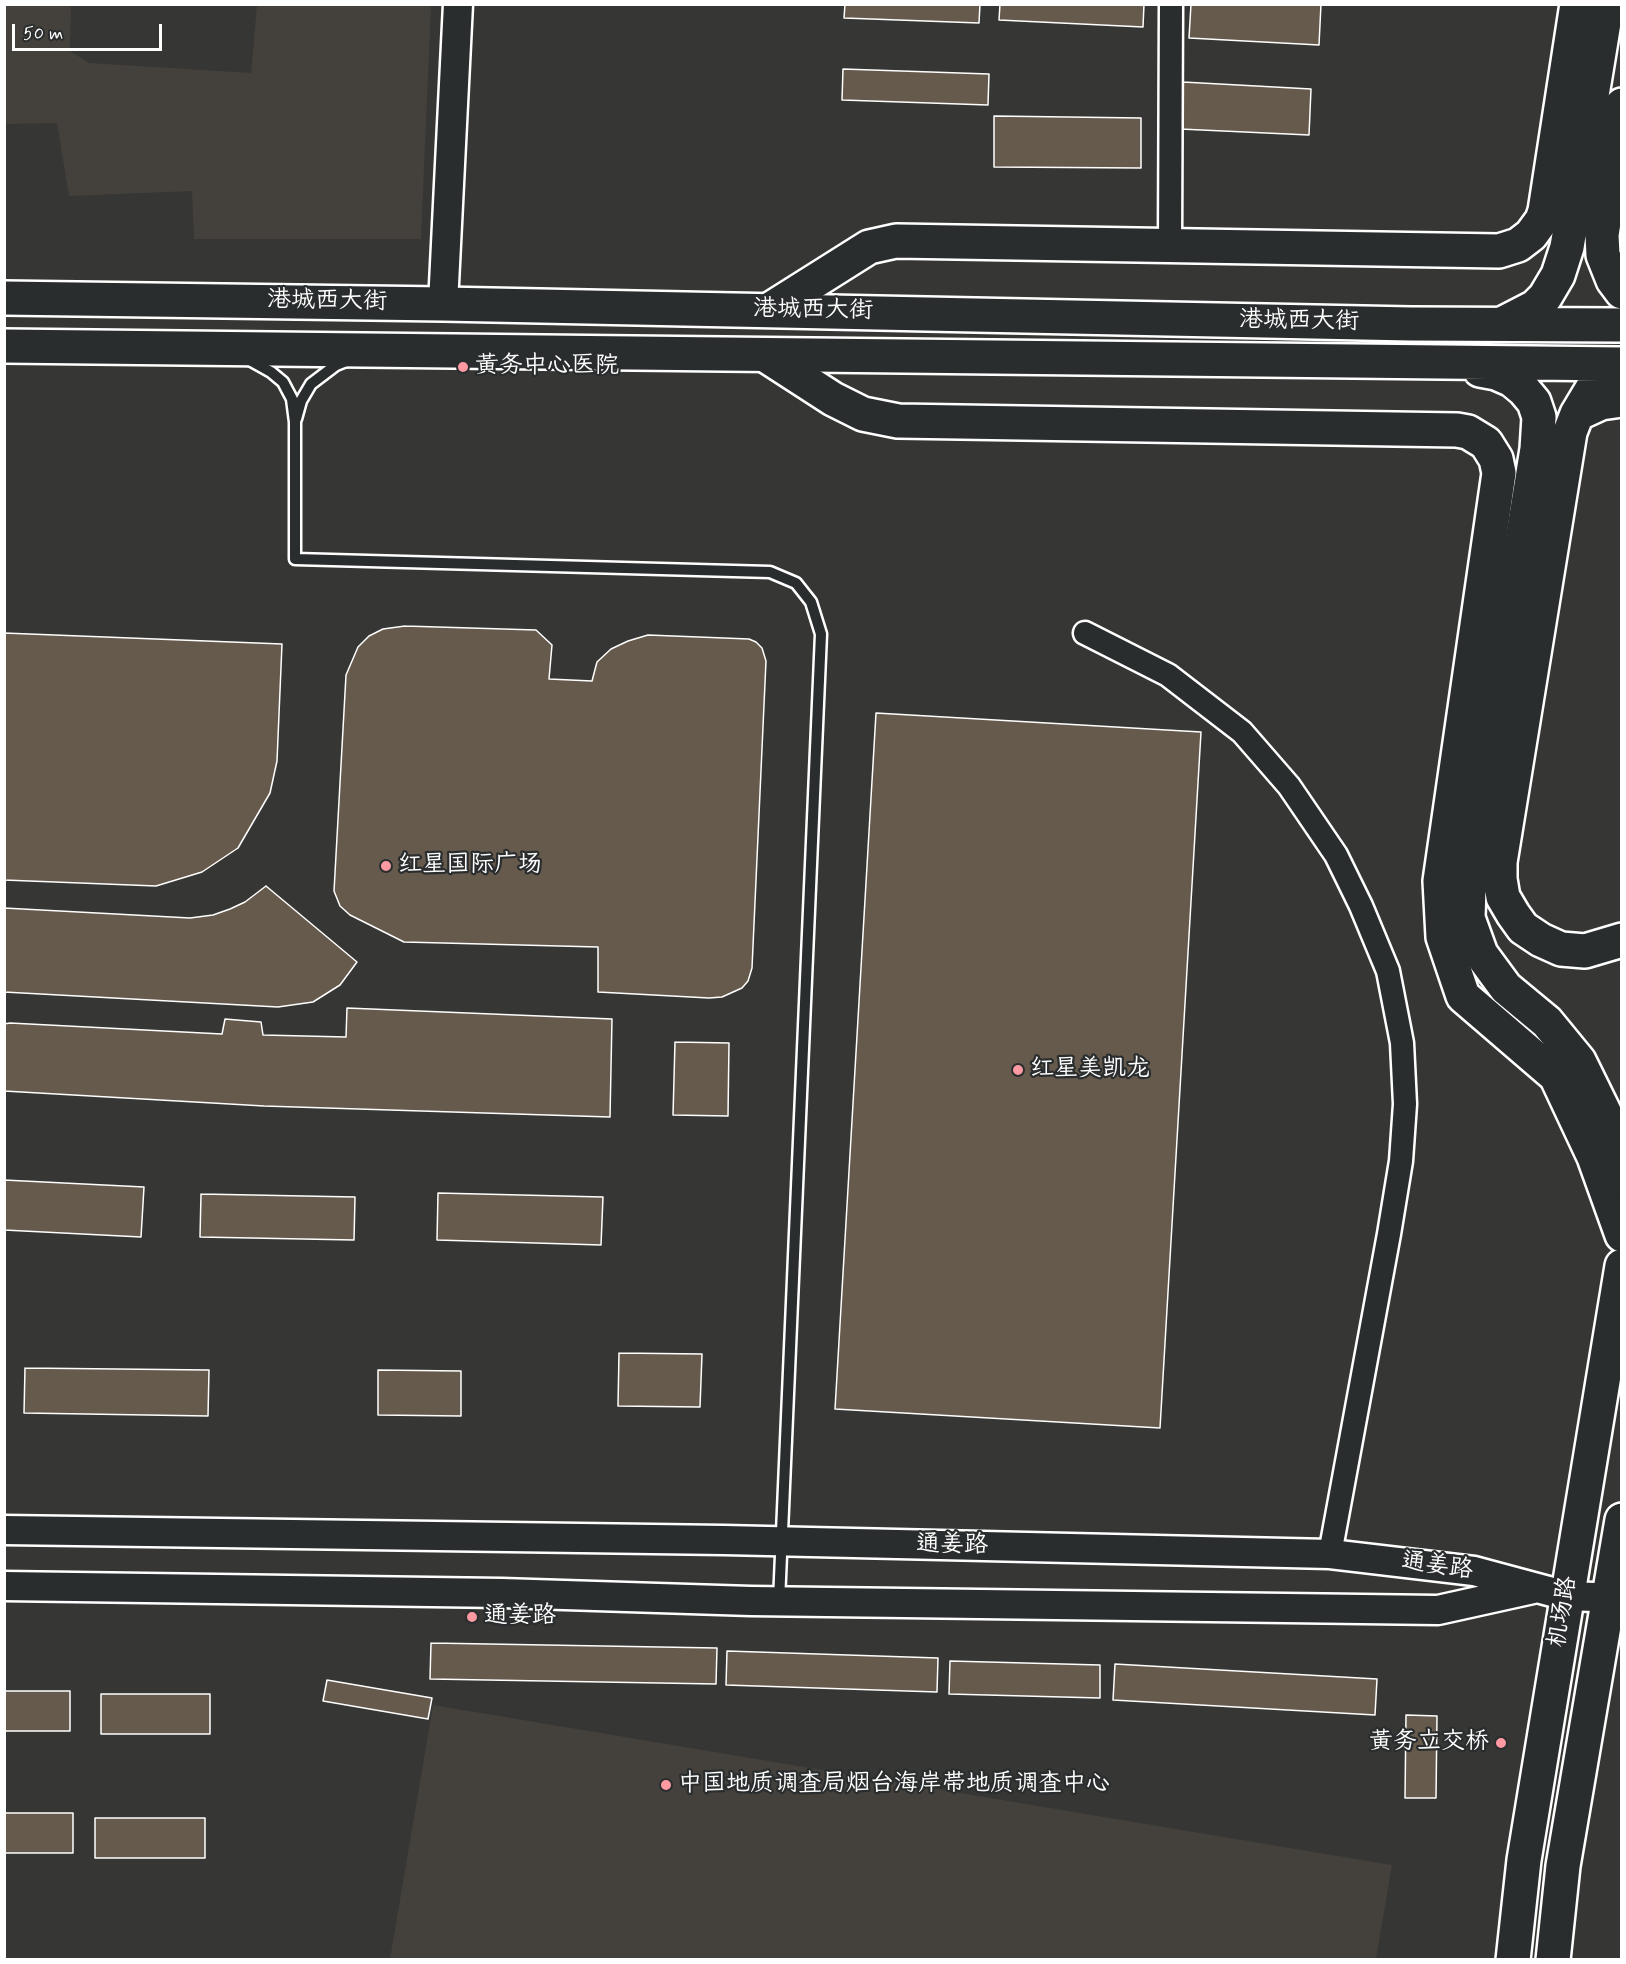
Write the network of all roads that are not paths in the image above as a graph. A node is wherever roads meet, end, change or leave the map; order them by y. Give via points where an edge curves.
1 (458, 4) edge
2 (1171, 4) edge
3 (1577, 4) edge
4 (1606, 4) edge
5 (1622, 105) edge
6 (1170, 245) junction
7 (1619, 285) edge
8 (4, 298) edge
9 (442, 304) junction
10 (768, 310) junction
11 (1498, 325) junction
12 (1622, 325) edge
13 (4, 346) edge
14 (214, 348) junction
15 (384, 350) junction
16 (765, 356) junction
17 (1406, 362) junction
18 (1622, 364) edge
19 (1622, 373) edge
20 (1622, 400) edge
21 (1577, 414) junction
22 (296, 422) junction
23 (1085, 633) dead end
24 (1622, 940) edge
25 (1622, 1177) edge
26 (1622, 1235) edge
27 (1622, 1266) edge
28 (1622, 1520) edge
29 (4, 1530) edge
30 (781, 1542) junction
31 (1330, 1554) junction
32 (4, 1586) edge
33 (1535, 1589) junction
34 (1567, 1596) junction
35 (1615, 1598) edge
36 (779, 1601) junction
37 (1513, 1959) edge
38 (1553, 1959) edge

1 - 9 street
2 - 6 street
3 - 6 main road via 1545,211 1531,235 1518,245 1499,251
4 - 11 main road via 1567,247 1558,275 1535,307
5 - 7 main road via 1602,235 1604,255
6 - 10 main road via 896,241 869,247
8 - 9 main road, 港城西大街
9 - 10 main road, 港城西大街
10 - 11 main road, 港城西大街
11 - 12 main road, 港城西大街
13 - 14 main road, 港城西大街
14 - 15 main road, 港城西大街
14 - 22 lane via 247,359 283,382 292,399
15 - 16 main road, 港城西大街
15 - 22 lane via 336,365 311,384 301,401
16 - 17 main road, 港城西大街
16 - 26 main road via 863,414 898,421 1457,430 1486,444 1499,472 1440,881 1443,937 1462,996 1556,1076 1594,1157
17 - 18 main road, 港城西大街
17 - 25 main road via 1496,373 1524,390 1539,417 1538,449 1470,857 1468,918 1481,954 1506,988 1546,1022 1580,1061 1608,1120
19 - 21 main road via 1592,389
20 - 21 main road via 1601,403
21 - 24 main road via 1564,467 1500,879 1503,897 1513,914 1541,940 1561,949 1585,951
22 - 30 lane via 296,559 770,572 796,583 811,602 821,634
23 - 31 street via 1168,675 1242,732 1289,786 1336,855 1388,970 1402,1043 1405,1104 1401,1161
27 - 34 main road, 机场路
28 - 35 main road, 机场路
29 - 30 street, 通姜路
30 - 31 street, 通姜路
30 - 36 lane
31 - 33 street, 通姜路 via 1474,1571
32 - 36 street, 通姜路
33 - 34 street, 通姜路
33 - 36 street, 通姜路 via 1437,1610
34 - 35 street, 通姜路
34 - 37 main road, 机场路 via 1524,1860
35 - 38 main road, 机场路 via 1563,1866

